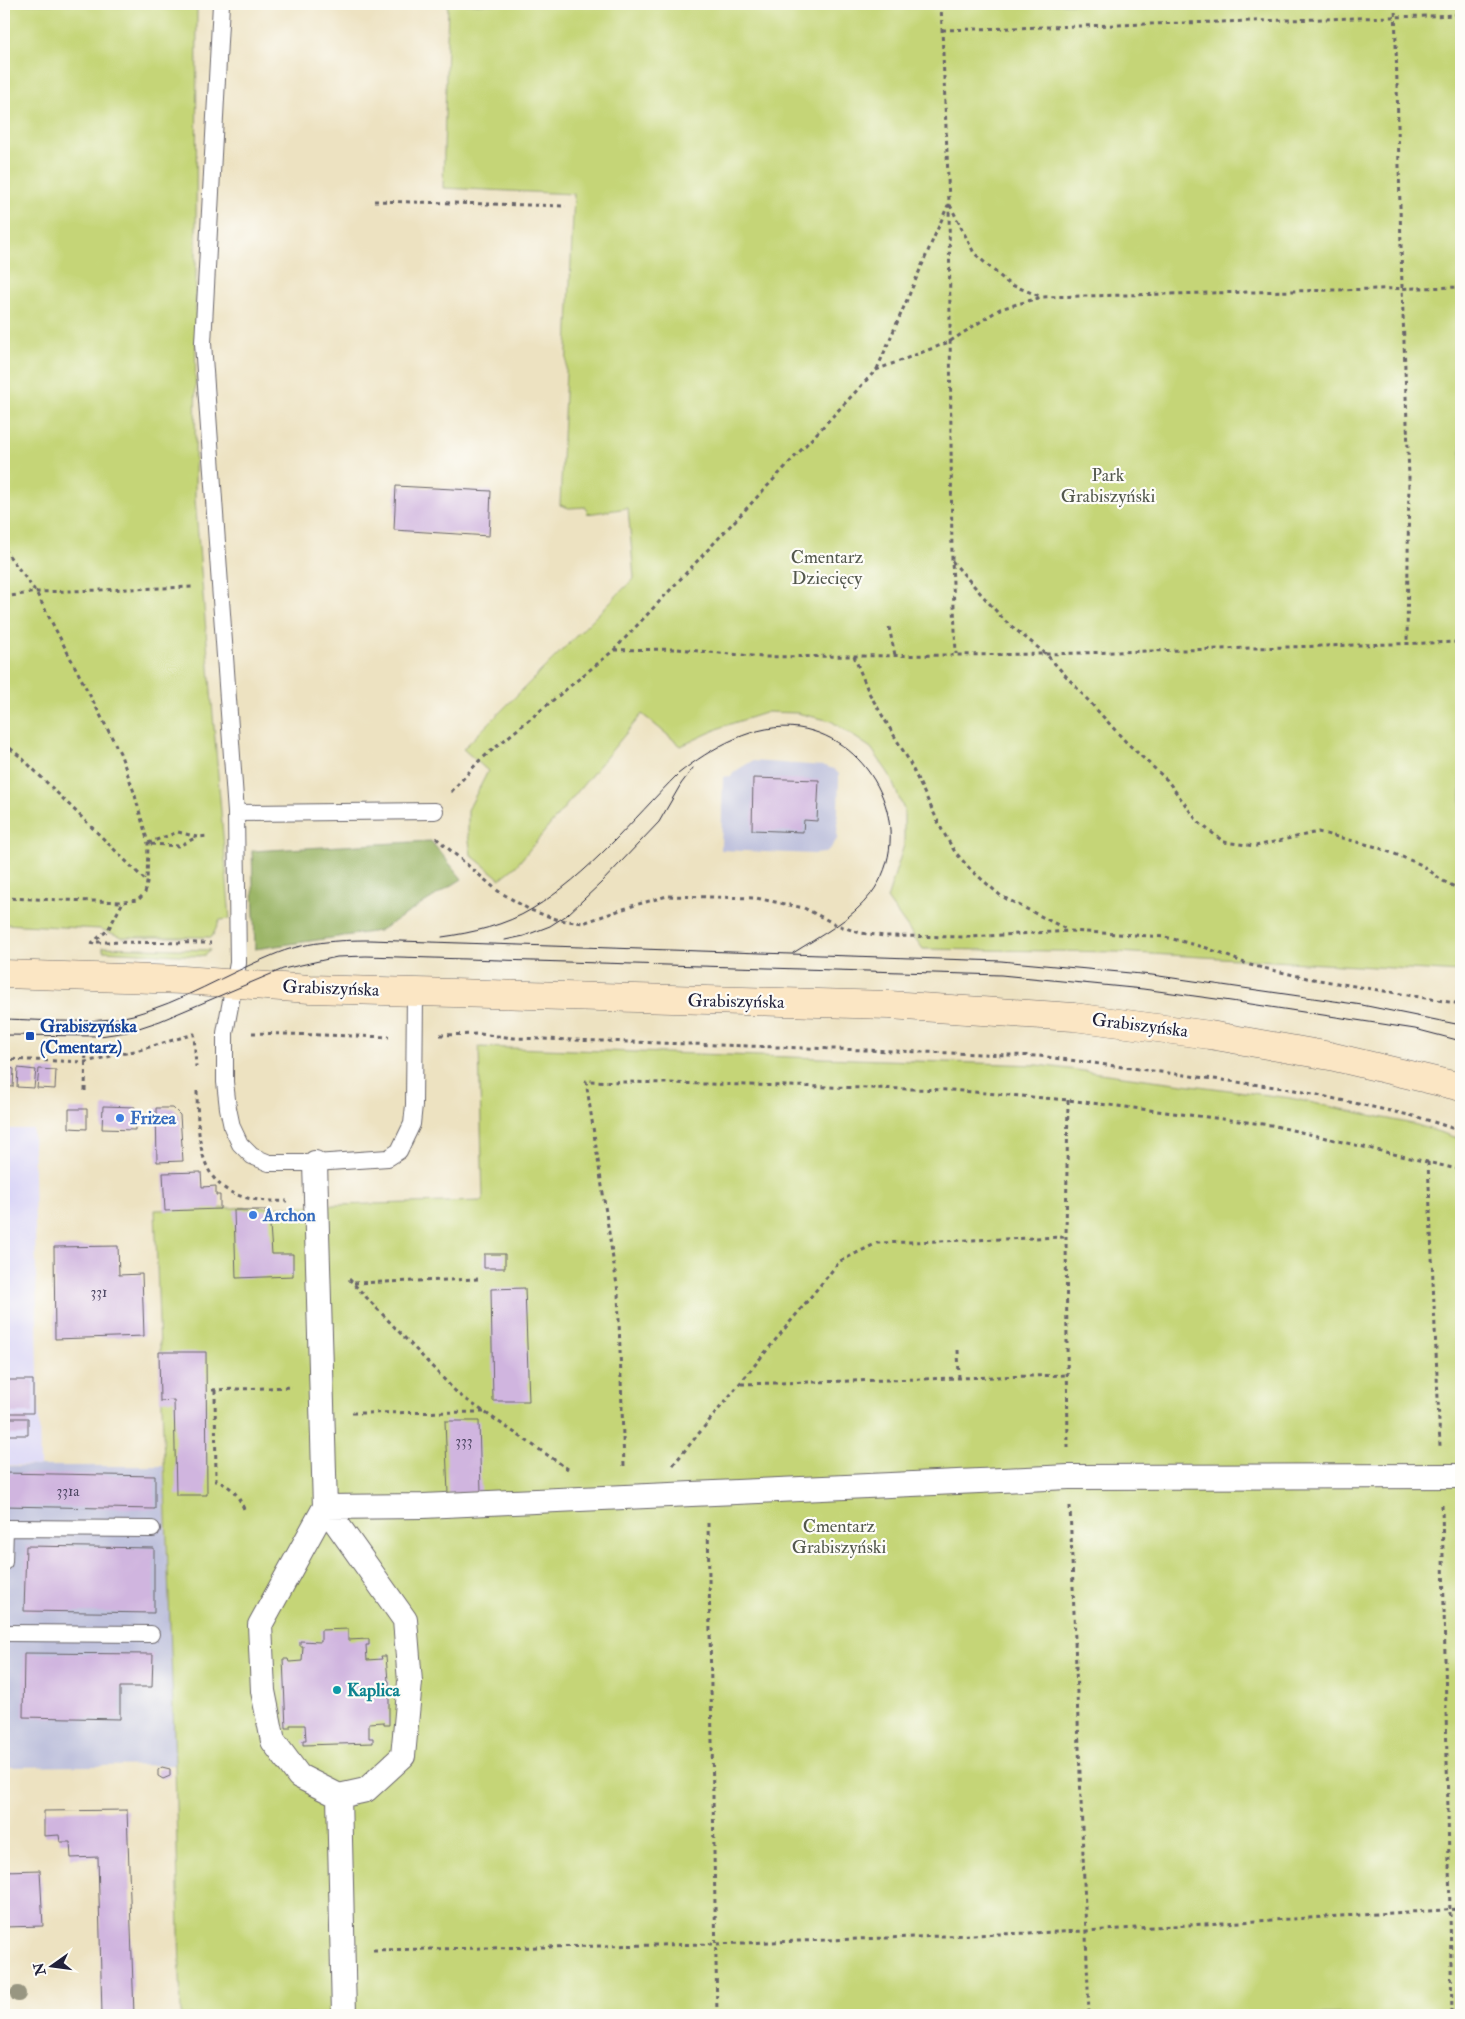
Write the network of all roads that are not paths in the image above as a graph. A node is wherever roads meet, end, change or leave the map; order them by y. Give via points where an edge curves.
1 (221, 4) edge
2 (435, 811) road end
3 (236, 813) junction
4 (4, 974) edge
5 (234, 984) junction
6 (415, 992) junction
7 (1461, 1087) edge
8 (315, 1163) junction
9 (1452, 1476) edge
10 (325, 1507) junction
11 (152, 1529) dead end
12 (4, 1562) edge
13 (4, 1633) edge
14 (151, 1634) dead end
15 (339, 1796) junction
16 (344, 2015) edge

1 - 3 lane via 203,343
2 - 3 lane
3 - 5 lane via 238,962
4 - 5 main road, Grabiszyńska
5 - 6 main road, Grabiszyńska
5 - 8 lane via 225,1033 225,1082 232,1127 240,1144 252,1156 269,1163
6 - 7 main road, Grabiszyńska via 889,1005 1074,1017 1210,1035 1330,1056
6 - 8 lane via 414,1105 407,1139 388,1158
8 - 10 street
9 - 10 street via 1069,1478 423,1506
10 - 15 street via 260,1626 262,1692 273,1741 299,1776
10 - 15 street via 405,1620 410,1682 403,1756 366,1790
11 - 12 lane via 5,1528
13 - 14 lane
15 - 16 street

